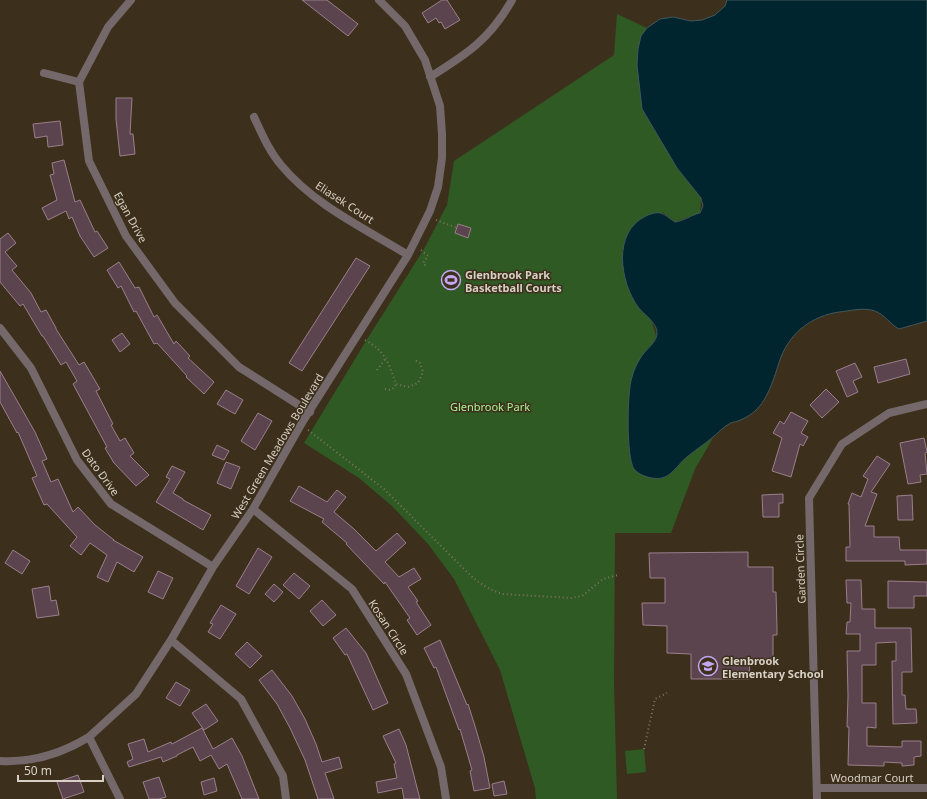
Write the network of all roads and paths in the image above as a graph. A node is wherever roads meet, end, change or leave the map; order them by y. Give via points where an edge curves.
1 (131, 0) edge
2 (379, 0) edge
3 (512, 0) edge
4 (44, 73) dead end
5 (430, 77) junction
6 (79, 82) junction
7 (254, 117) dead end
8 (427, 217) junction
9 (457, 228) dead end
10 (413, 245) junction
11 (408, 254) junction
12 (426, 266) dead end
13 (0, 328) edge
14 (357, 335) junction
15 (386, 358) junction
16 (414, 360) dead end
17 (376, 370) dead end
18 (396, 384) junction
19 (385, 389) dead end
20 (927, 404) edge
21 (310, 412) junction
22 (303, 422) junction
23 (253, 509) junction
24 (214, 567) junction
25 (618, 575) dead end
26 (171, 640) junction
27 (667, 693) dead end
28 (89, 737) junction
29 (644, 749) dead end
30 (0, 761) edge
31 (817, 788) junction
32 (927, 788) edge
33 (120, 799) edge
34 (286, 799) edge
35 (446, 799) edge
36 (817, 799) edge

1 - 6 street via 108,28
2 - 5 street, West Green Meadows Boulevard via 404,26 425,60
3 - 5 street via 479,43
4 - 6 street
5 - 8 street, West Green Meadows Boulevard via 440,106 442,158 438,187
6 - 21 street, Egan Drive via 89,161 126,236 175,303 239,367
7 - 11 street, Eliasek Court via 265,142 298,184 322,203
8 - 9 path
8 - 10 street, West Green Meadows Boulevard
10 - 11 street, West Green Meadows Boulevard
10 - 12 path via 428,256 423,263
11 - 14 street, West Green Meadows Boulevard
13 - 24 street, Dato Drive via 31,368 77,460 110,504
14 - 15 path via 373,345
14 - 21 street, West Green Meadows Boulevard
15 - 17 path
15 - 18 path
16 - 18 path via 420,363 423,372 418,383 408,388
18 - 19 path via 390,390
20 - 31 street, Garden Circle via 889,413 842,444 809,498
21 - 22 street, West Green Meadows Boulevard
22 - 23 street, West Green Meadows Boulevard
22 - 25 path via 310,432 384,489 470,575 493,591 503,594 571,598 582,596 603,579
23 - 24 street, West Green Meadows Boulevard
23 - 35 street, Kosan Circle via 352,589 406,674 441,767
24 - 26 street, West Green Meadows Boulevard
26 - 28 street, West Green Meadows Boulevard via 136,694
26 - 34 street via 241,698 283,776
27 - 29 path via 655,699
28 - 30 street, West Green Meadows Boulevard via 55,754 27,761
28 - 33 street
31 - 32 street, Woodmar Court
31 - 36 street, Garden Circle

